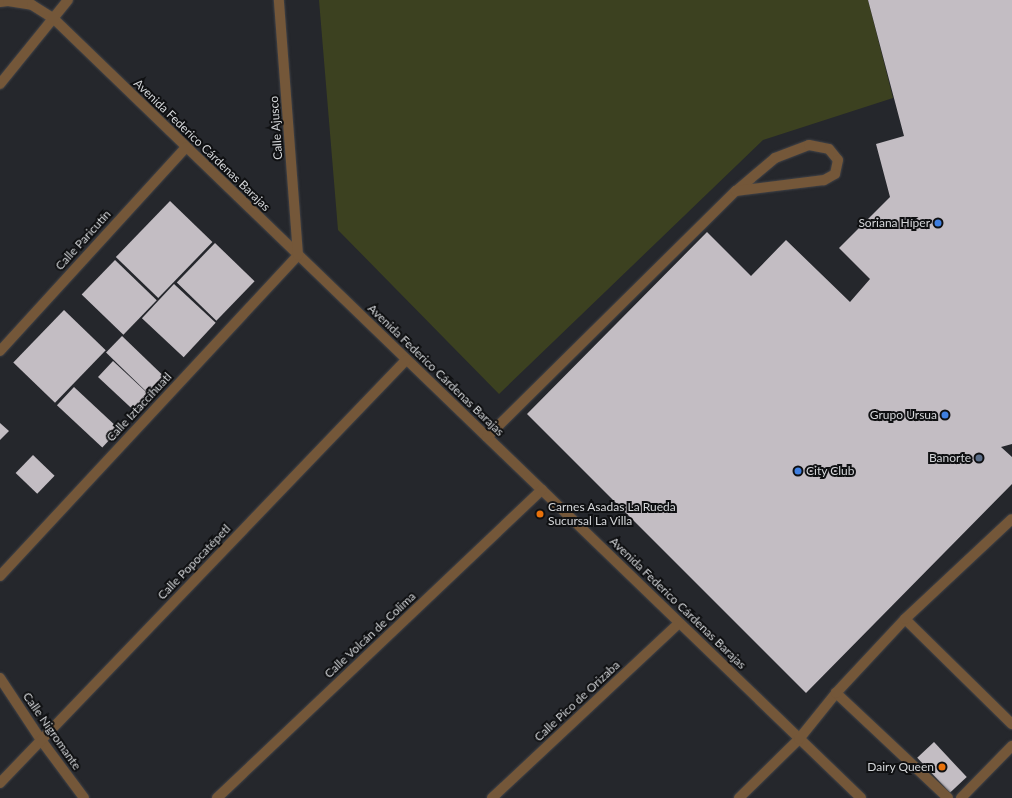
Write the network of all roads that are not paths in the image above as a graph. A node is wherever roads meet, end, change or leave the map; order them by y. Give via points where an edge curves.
1 (68, 0) edge
2 (279, 0) edge
3 (0, 2) edge
4 (53, 18) junction
5 (0, 84) edge
6 (186, 147) junction
7 (736, 191) junction
8 (298, 255) junction
9 (0, 351) edge
10 (406, 360) junction
11 (487, 437) junction
12 (542, 490) junction
13 (1012, 519) edge
14 (0, 576) edge
15 (905, 619) junction
16 (679, 623) junction
17 (0, 678) edge
18 (836, 693) junction
19 (1012, 724) edge
20 (799, 739) junction
21 (41, 740) junction
22 (1012, 746) edge
23 (0, 783) edge
24 (84, 798) edge
25 (217, 798) edge
26 (492, 798) edge
27 (739, 798) edge
28 (861, 798) edge
29 (948, 798) edge
30 (961, 798) edge

1 - 4 street
2 - 8 street, Calle Ajusco
3 - 4 street, Avenida Federico Cárdenas Barajas via 32,5
4 - 5 street
4 - 6 street, Avenida Federico Cárdenas Barajas
6 - 8 street, Avenida Federico Cárdenas Barajas
6 - 9 street, Calle Paricutín
7 - 7 street via 775,158 809,146 829,149 838,160 835,174 824,180
7 - 11 street
8 - 10 street, Avenida Federico Cárdenas Barajas
8 - 14 street, Calle Iztaccíhuatl
10 - 11 street, Avenida Federico Cárdenas Barajas
10 - 21 street, Calle Popocatépetl
11 - 12 street, Avenida Federico Cárdenas Barajas
12 - 16 street, Avenida Federico Cárdenas Barajas
12 - 25 street, Calle Volcán de Colima
13 - 15 street
15 - 18 street
15 - 19 street
16 - 20 street, Avenida Federico Cárdenas Barajas
16 - 26 street, Calle Pico de Orizaba
17 - 21 street, Calle Nigromante
18 - 20 street
18 - 29 street
20 - 27 street
20 - 28 street, Avenida Federico Cárdenas Barajas
21 - 23 street, Calle Popocatépetl
21 - 24 street, Calle Nigromante
22 - 30 street

